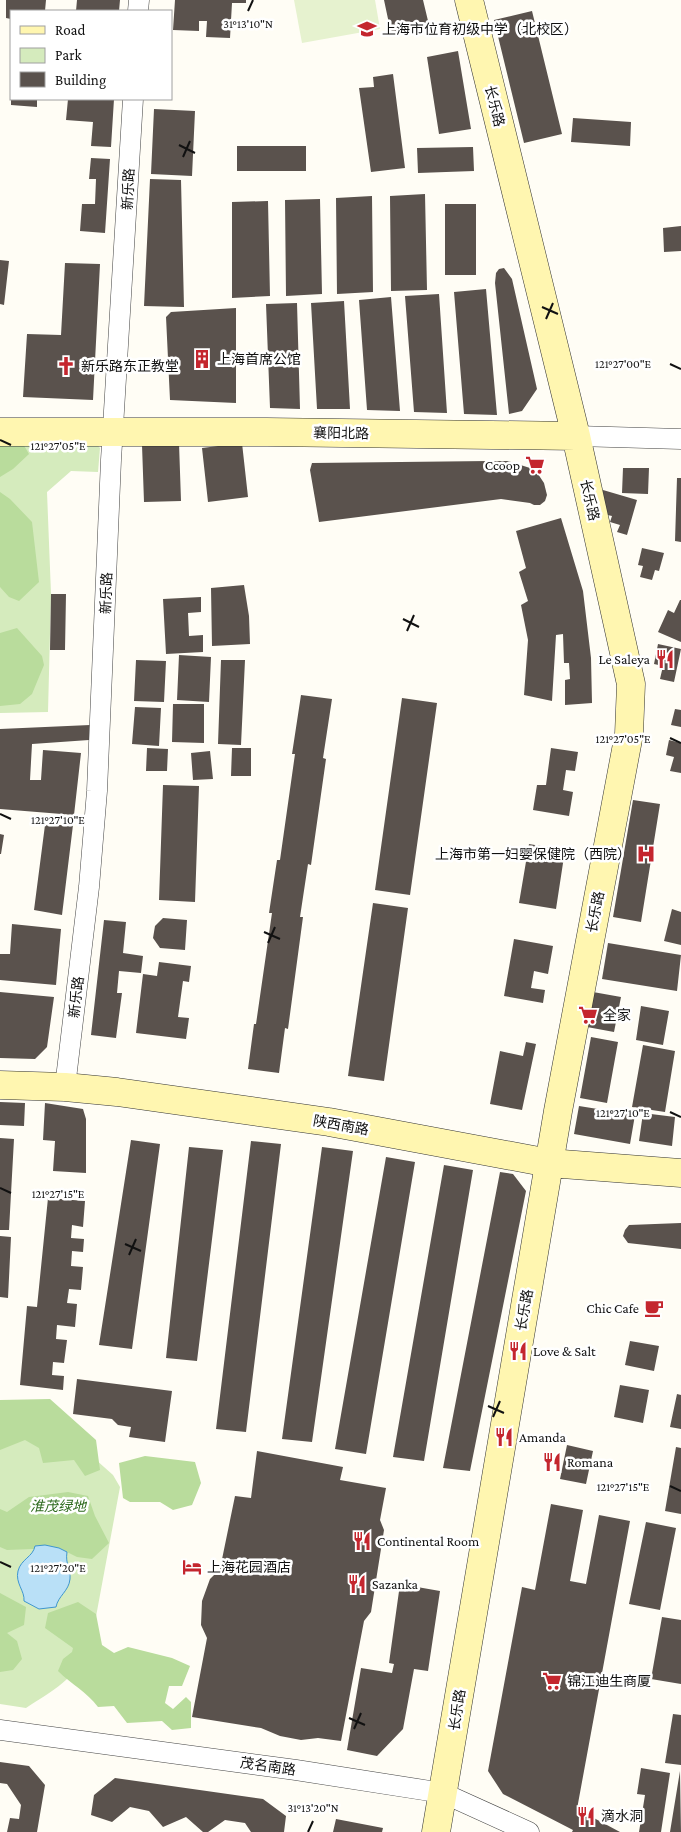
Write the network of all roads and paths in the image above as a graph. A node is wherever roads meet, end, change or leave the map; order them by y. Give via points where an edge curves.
1 (469, 0) edge
2 (133, 100) edge
3 (0, 432) edge
4 (114, 433) junction
5 (576, 436) junction
6 (681, 439) edge
7 (0, 1084) edge
8 (65, 1087) junction
9 (549, 1163) junction
10 (681, 1174) edge
11 (0, 1730) edge
12 (443, 1793) junction
13 (436, 1832) edge
14 (529, 1832) edge

1 - 5 street, 长乐路
2 - 4 street, 新乐路
3 - 4 street, 襄阳北路
4 - 5 street, 襄阳北路
4 - 8 street, 新乐路 via 97,791
5 - 6 street, 襄阳北路
5 - 9 street, 长乐路 via 631,684 629,734
7 - 8 street, 陕西南路
8 - 9 street, 陕西南路 via 329,1122
9 - 10 street, 陕西南路
9 - 12 street, 长乐路
11 - 12 street, 茂名南路
12 - 13 street, 长乐路
12 - 14 street, 茂名南路

